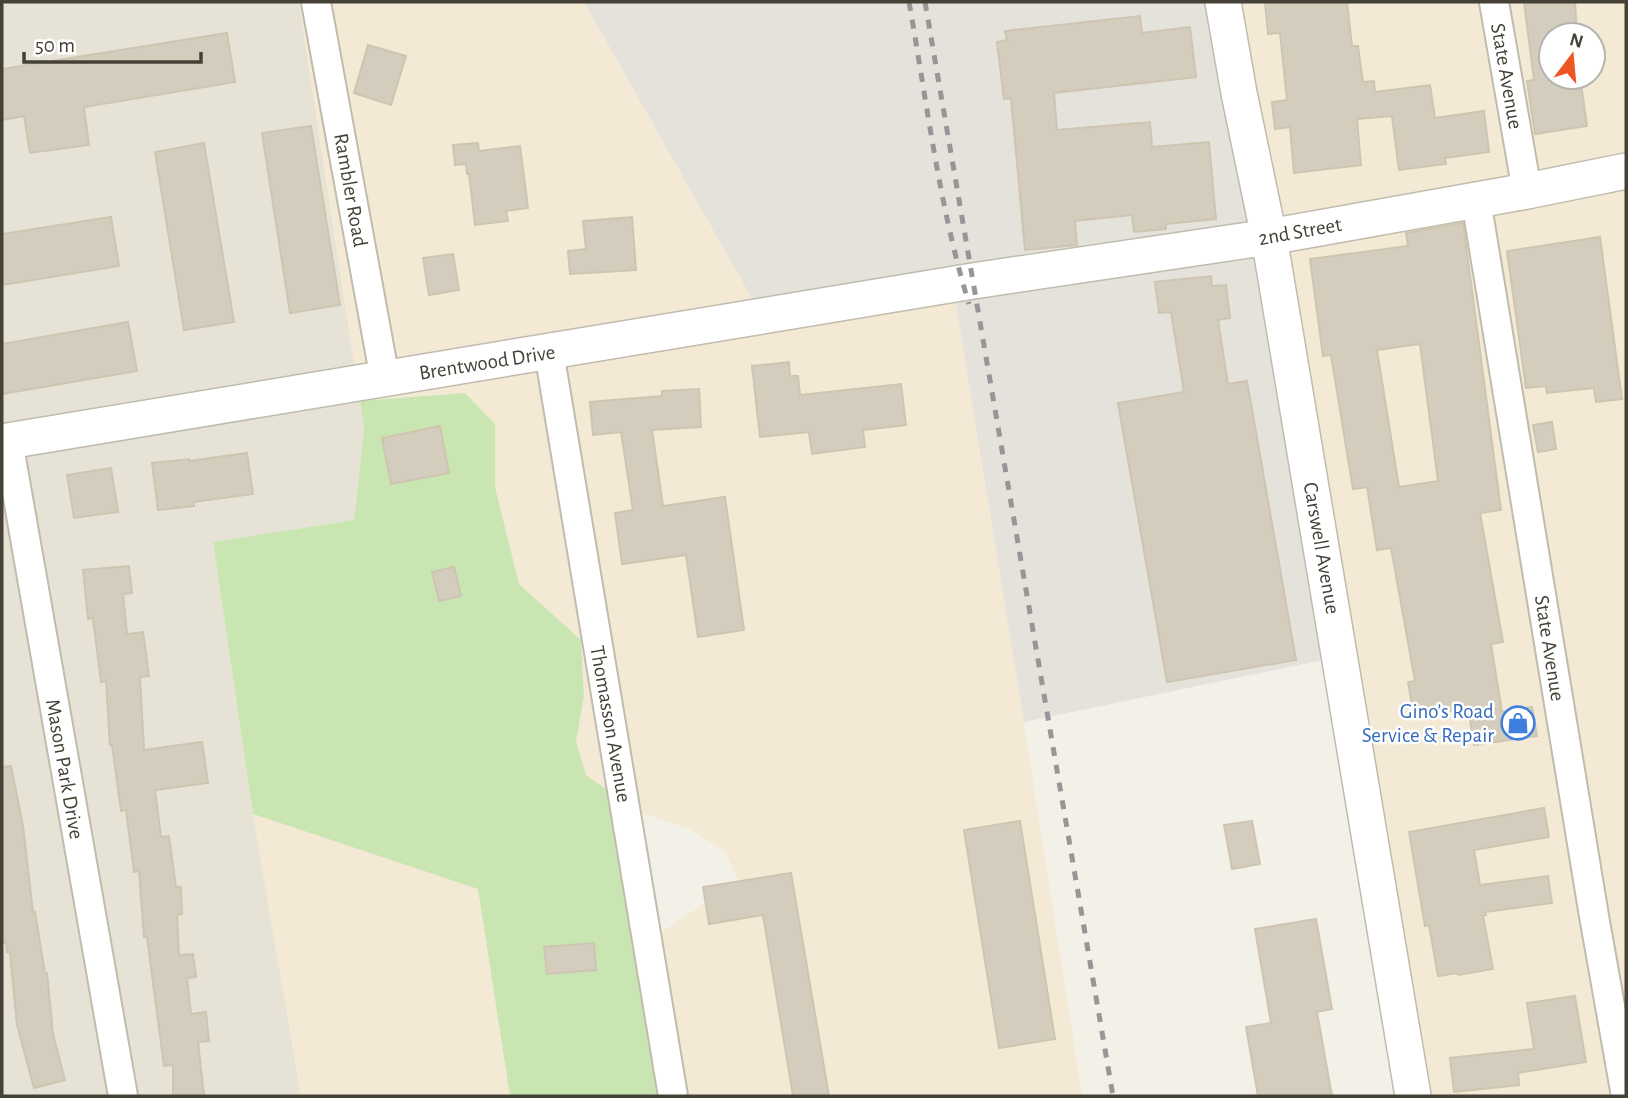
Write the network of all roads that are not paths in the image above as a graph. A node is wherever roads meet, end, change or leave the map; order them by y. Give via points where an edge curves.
1 (316, 2) edge
2 (1223, 2) edge
3 (1494, 2) edge
4 (1626, 171) edge
5 (1527, 191) junction
6 (1476, 200) junction
7 (1269, 237) junction
8 (973, 281) joint
9 (548, 352) junction
10 (385, 379) junction
11 (5, 442) edge
12 (123, 1096) edge
13 (673, 1096) edge
14 (1413, 1096) edge
15 (1626, 1096) edge

1 - 10 street, Rambler Road
2 - 7 street, Carswell Avenue
3 - 5 street, State Avenue
4 - 5 street, 2nd Street
5 - 6 street, 2nd Street
6 - 7 street, 2nd Street
6 - 15 street, State Avenue
7 - 8 street, 2nd Street
7 - 14 street, Carswell Avenue
8 - 9 street, Brentwood Drive
9 - 10 street, Brentwood Drive
9 - 13 street, Thomasson Avenue
10 - 11 street, Brentwood Drive
11 - 12 street, Mason Park Drive

